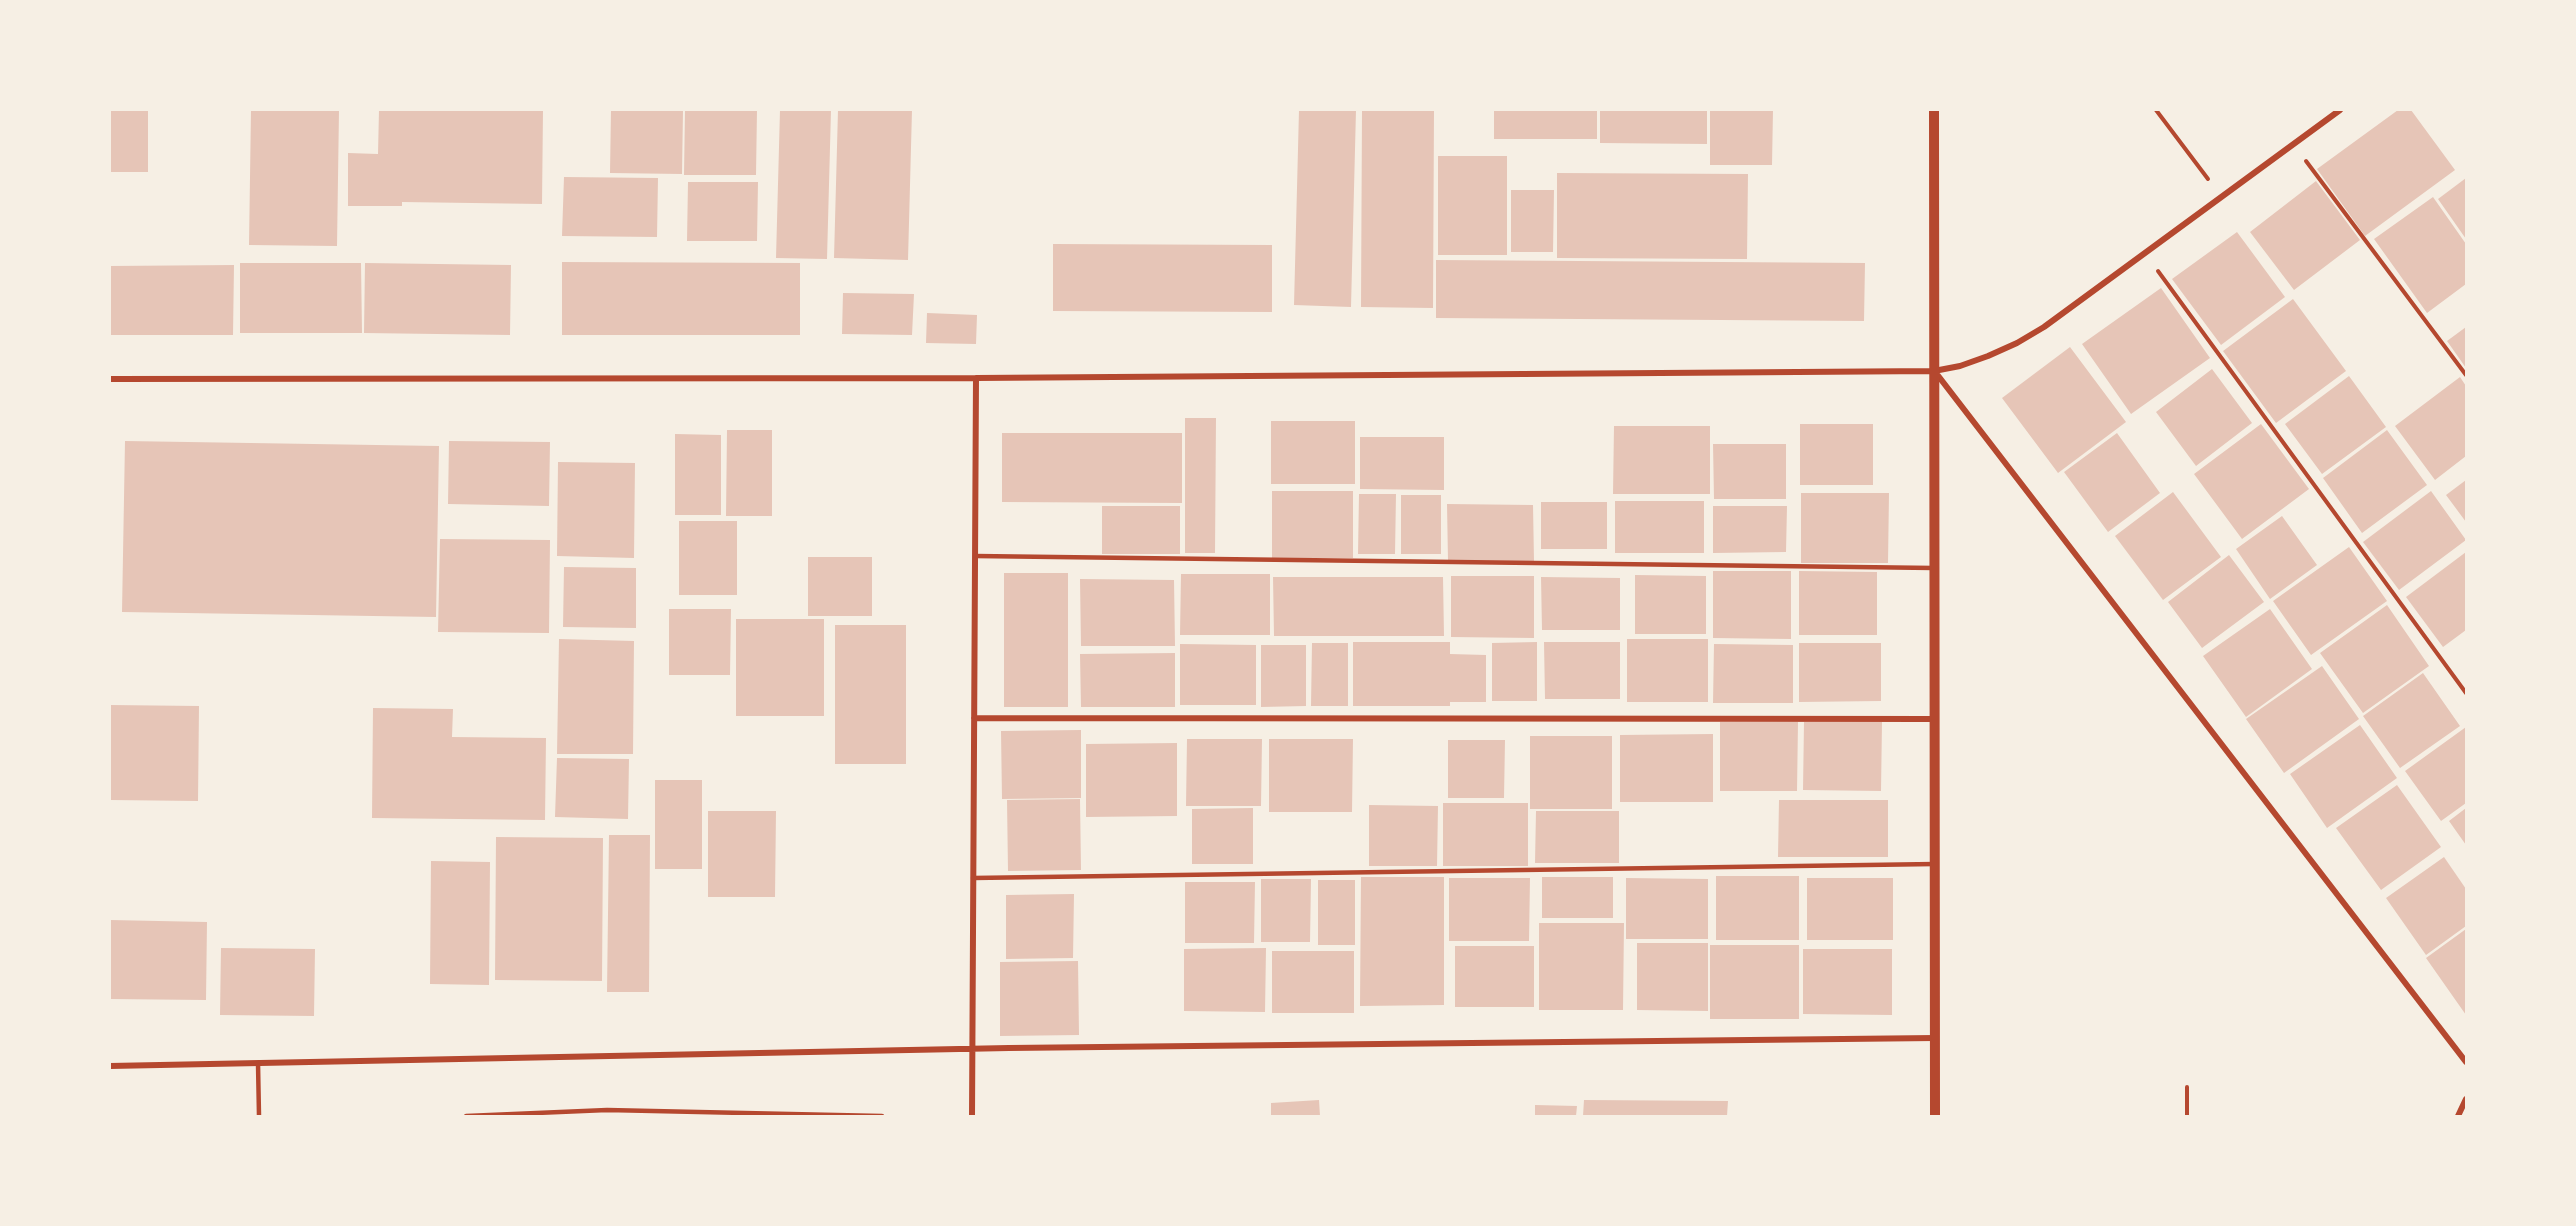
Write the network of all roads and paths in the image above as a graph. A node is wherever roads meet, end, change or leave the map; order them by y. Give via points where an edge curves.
1 (1934, 110) edge
2 (2156, 110) edge
3 (2340, 110) edge
4 (2294, 144) junction
5 (2221, 197) junction
6 (2145, 254) junction
7 (1934, 371) junction
8 (2466, 375) edge
9 (976, 378) junction
10 (110, 379) edge
11 (975, 556) junction
12 (1934, 568) junction
13 (2466, 693) edge
14 (974, 718) junction
15 (1935, 719) junction
16 (1935, 864) junction
17 (973, 879) junction
18 (1935, 1038) junction
19 (972, 1049) junction
20 (2466, 1062) edge
21 (258, 1063) junction
22 (110, 1066) edge
23 (2187, 1087) dead end
24 (2466, 1099) edge
25 (552, 1115) edge
26 (259, 1116) edge
27 (465, 1116) edge
28 (882, 1116) edge
29 (972, 1116) edge
30 (1935, 1116) edge
31 (2187, 1116) edge
32 (2458, 1116) edge

1 - 7 street
2 - 5 path
3 - 4 street
4 - 5 street
4 - 8 path
5 - 6 street
6 - 7 street via 2017,343 1960,366
6 - 13 path
7 - 9 street
7 - 12 street
7 - 20 street
9 - 10 street
9 - 11 street
11 - 12 lane
11 - 14 street
12 - 15 street
14 - 15 street
14 - 17 street
15 - 16 street
16 - 17 lane
16 - 18 street
17 - 19 street
18 - 19 street
18 - 30 street
19 - 21 street
19 - 29 street
21 - 22 street
21 - 26 lane
23 - 31 path
24 - 32 street
25 - 27 lane
25 - 28 lane via 607,1110

